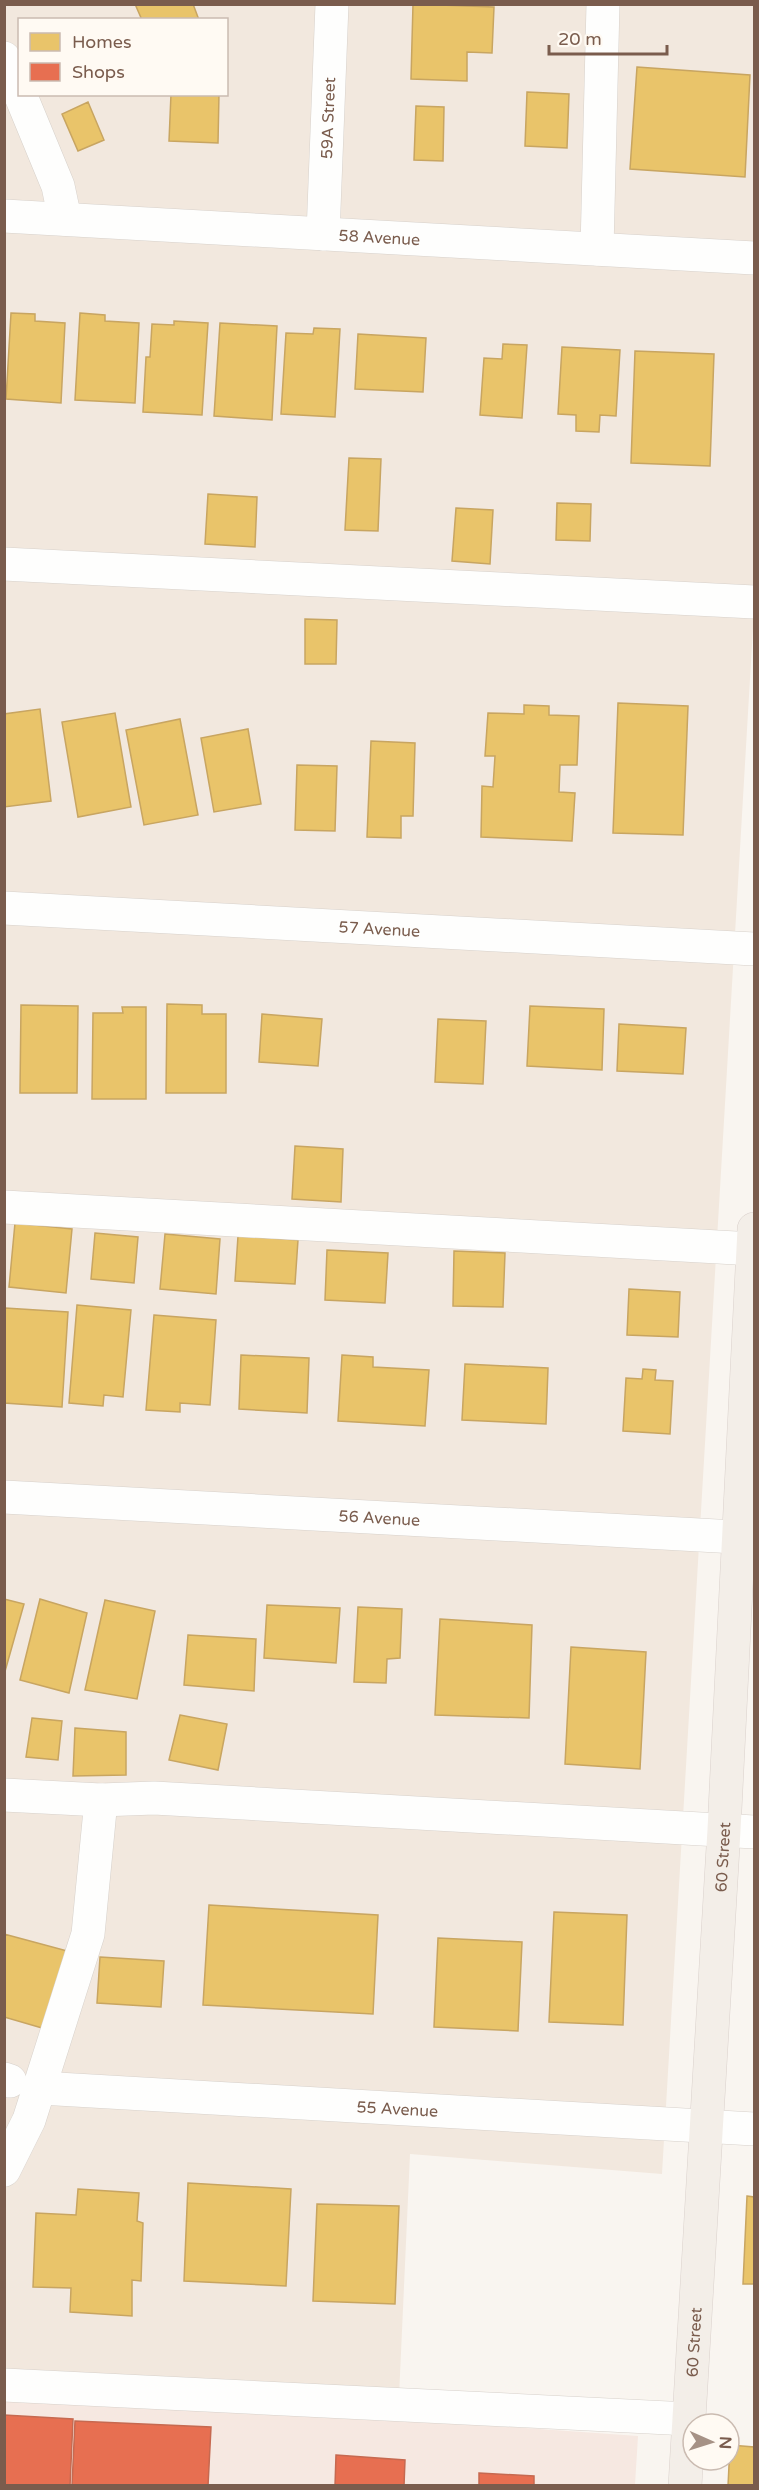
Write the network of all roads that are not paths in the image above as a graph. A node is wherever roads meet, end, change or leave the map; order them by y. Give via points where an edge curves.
1 (332, 4) edge
2 (603, 4) edge
3 (4, 58) edge
4 (18, 90) edge
5 (21, 96) edge
6 (4, 216) edge
7 (64, 219) junction
8 (323, 234) junction
9 (597, 249) junction
10 (754, 258) edge
11 (4, 564) edge
12 (754, 602) edge
13 (4, 908) edge
14 (754, 949) edge
15 (4, 1207) edge
16 (754, 1242) edge
17 (4, 1497) edge
18 (746, 1538) edge
19 (4, 1795) edge
20 (101, 1800) junction
21 (739, 1831) edge
22 (18, 2083) edge
23 (707, 2126) junction
24 (754, 2129) edge
25 (4, 2170) edge
26 (4, 2385) edge
27 (689, 2412) edge
28 (681, 2419) edge

1 - 8 street, 59A Street
2 - 9 street
3 - 4 street
5 - 7 street via 58,186
6 - 7 street, 58 Avenue
7 - 8 street, 58 Avenue
8 - 9 street, 58 Avenue
9 - 10 street, 58 Avenue
11 - 12 street
13 - 14 street, 57 Avenue
15 - 16 street
16 - 18 main road, 60 Street
17 - 18 street, 56 Avenue
18 - 21 main road, 60 Street
19 - 20 street
20 - 21 street via 154,1798
20 - 22 street via 88,1934
21 - 23 main road, 60 Street
22 - 23 street, 55 Avenue
22 - 25 street via 29,2120
23 - 24 street, 55 Avenue
23 - 27 main road, 60 Street
26 - 28 street

